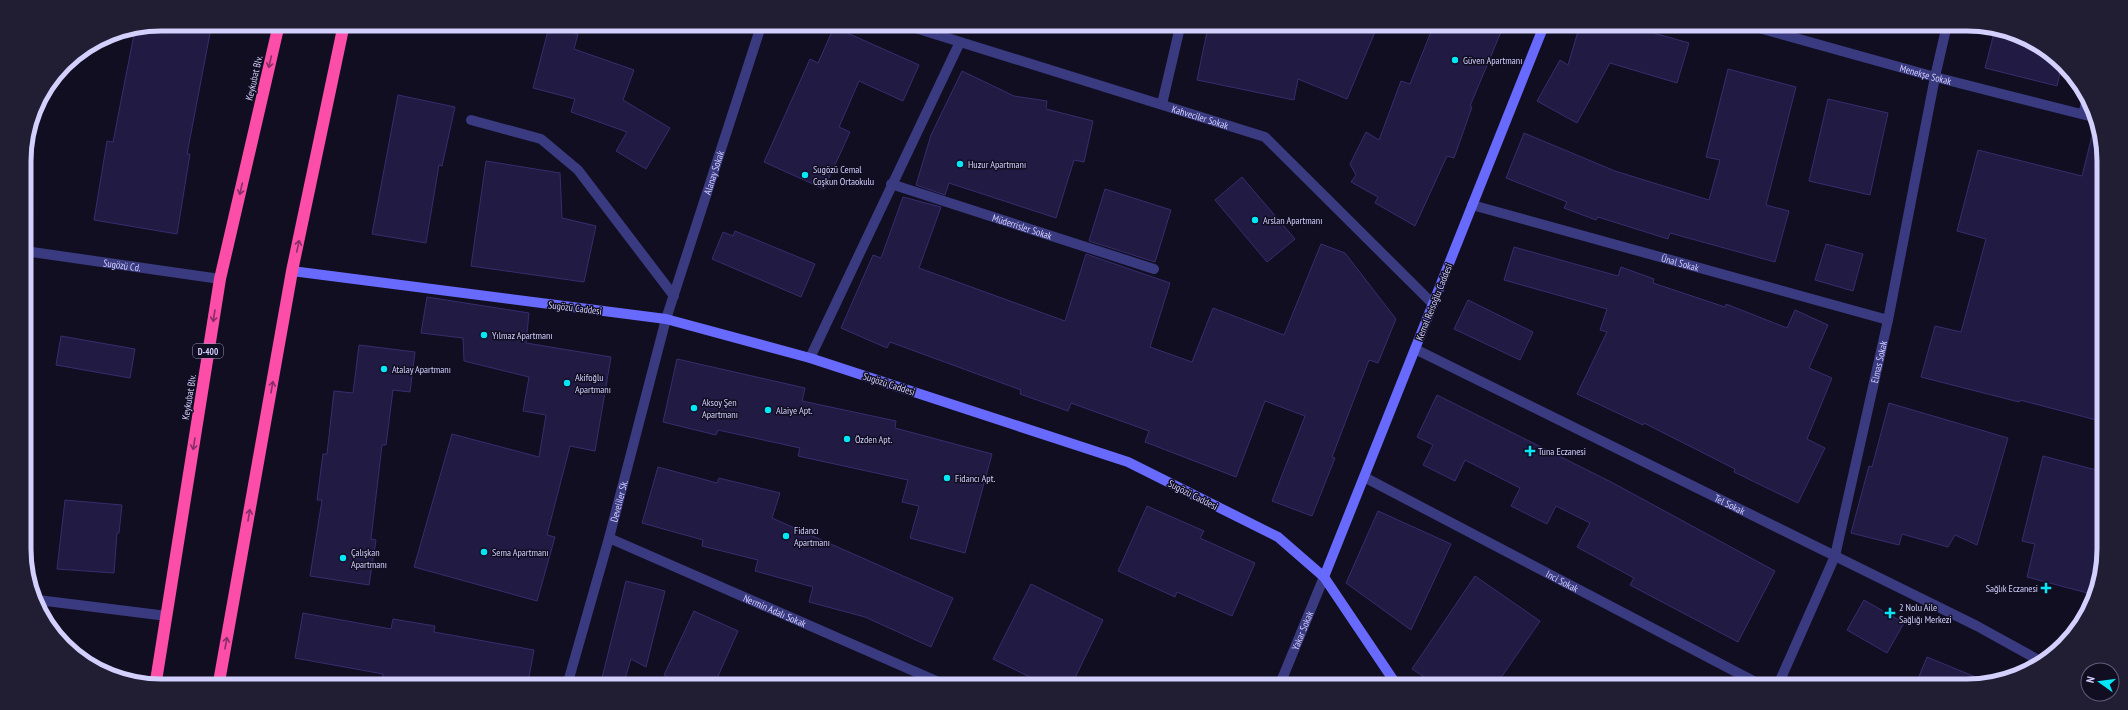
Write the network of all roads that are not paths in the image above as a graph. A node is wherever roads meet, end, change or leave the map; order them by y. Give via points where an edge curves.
1 (277, 31) edge
2 (343, 31) edge
3 (759, 31) edge
4 (925, 31) edge
5 (1179, 31) edge
6 (1542, 31) edge
7 (1770, 31) edge
8 (1946, 31) edge
9 (960, 42) junction
10 (1935, 77) junction
11 (1162, 104) junction
12 (2088, 116) edge
13 (471, 120) dead end
14 (891, 184) junction
15 (1472, 205) junction
16 (31, 253) edge
17 (1154, 268) dead end
18 (292, 271) junction
19 (220, 279) junction
20 (674, 296) junction
21 (1433, 304) junction
22 (666, 319) junction
23 (1888, 320) junction
24 (1415, 348) junction
25 (810, 358) junction
26 (1364, 477) junction
27 (609, 538) junction
28 (1835, 556) junction
29 (1324, 577) junction
30 (42, 600) edge
31 (167, 616) junction
32 (2036, 659) edge
33 (156, 679) edge
34 (220, 679) edge
35 (569, 679) edge
36 (932, 679) edge
37 (1282, 679) edge
38 (1393, 679) edge
39 (1750, 679) edge
40 (1781, 679) edge

1 -> 19 highway, Keykubat Blv. / D-400
18 -> 2 highway
3 - 20 street, Alanay Sokak
4 - 9 street, Kahveciler Sokak
5 - 11 street
6 - 15 street, Kemal Reisoğlu Caddesi
7 - 10 street, Menekşe Sokak
8 - 10 street, Elmas Sokak
9 - 11 street, Kahveciler Sokak
9 - 14 street
10 - 12 street, Menekşe Sokak
10 - 23 street, Elmas Sokak
11 - 21 street, Kahveciler Sokak via 1265,137
13 - 20 street via 541,139 578,170
14 - 17 street, Müderrisler Sokak
14 - 25 street
15 - 21 street, Kemal Reisoğlu Caddesi
15 - 23 street, Ünal Sokak
16 - 19 street, Sugözü Cd.
18 - 22 street, Sugözü Caddesi
34 -> 18 highway
19 -> 31 highway, Keykubat Blv. / D-400
20 - 22 street, Alanay Sokak
21 - 24 street, Kemal Reisoğlu Caddesi
22 - 25 street, Sugözü Caddesi
22 - 27 street, Develiler Sk.
23 - 28 street, Elmas Sokak
24 - 26 street, Kemal Reisoğlu Caddesi
24 - 28 street, Tel Sokak
25 - 29 street, Sugözü Caddesi via 1128,462 1278,537
26 - 29 street, Kemal Reisoğlu Caddesi
26 - 39 street, Inci Sokak
27 - 35 street, Develiler Sk.
27 - 36 street, Nermin Adalı Sokak
28 - 32 street, Tel Sokak via 1977,626
28 - 40 street, Elmas Sokak
29 - 37 street, Yakar Sokak
29 - 38 street, Sugözü Caddesi
30 - 31 street
31 - 33 highway, Keykubat Blv. / D-400

